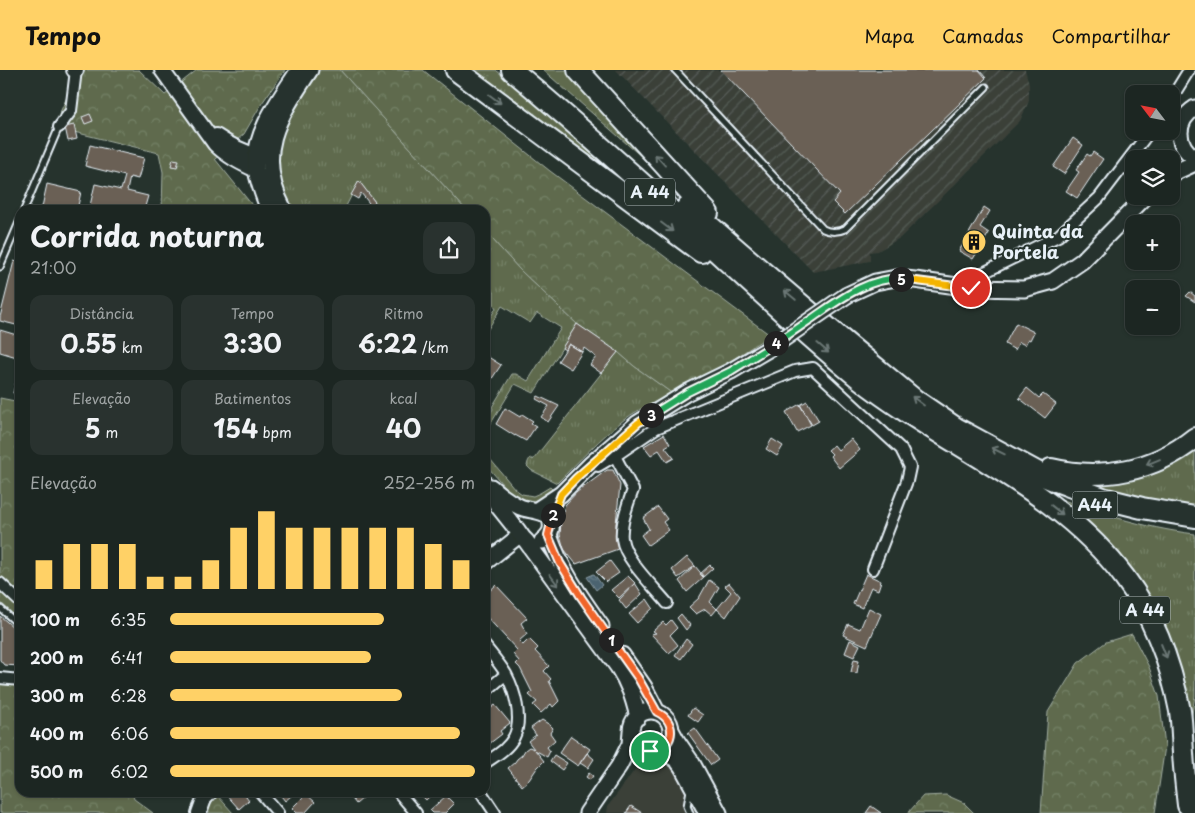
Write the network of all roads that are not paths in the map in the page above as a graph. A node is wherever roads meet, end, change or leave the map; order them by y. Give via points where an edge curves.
1 (75, 70) edge
2 (162, 70) edge
3 (299, 70) edge
4 (310, 70) edge
5 (456, 70) edge
6 (512, 70) edge
7 (533, 70) edge
8 (578, 70) edge
9 (675, 70) edge
10 (1189, 70) edge
11 (1180, 85) edge
12 (986, 88) dead end
13 (1195, 108) edge
14 (59, 127) joint
15 (1143, 140) edge
16 (1183, 145) junction
17 (1180, 152) edge
18 (1195, 158) edge
19 (260, 163) junction
20 (1195, 163) edge
21 (1124, 165) joint
22 (1180, 170) edge
23 (26, 205) edge
24 (268, 205) edge
25 (280, 205) edge
26 (1137, 205) edge
27 (15, 232) edge
28 (0, 267) edge
29 (764, 274) junction
30 (981, 274) dead end
31 (786, 316) junction
32 (1195, 438) edge
33 (616, 456) junction
34 (1024, 464) junction
35 (590, 465) junction
36 (1003, 471) junction
37 (490, 486) edge
38 (490, 491) edge
39 (561, 494) junction
40 (533, 510) junction
41 (1193, 522) edge
42 (549, 529) junction
43 (521, 536) junction
44 (490, 559) edge
45 (873, 569) dead end
46 (0, 583) edge
47 (15, 597) edge
48 (667, 602) dead end
49 (0, 608) edge
50 (15, 622) edge
51 (490, 653) edge
52 (506, 674) junction
53 (0, 678) edge
54 (15, 680) edge
55 (490, 688) edge
56 (657, 712) junction
57 (638, 717) junction
58 (671, 730) junction
59 (631, 731) junction
60 (653, 750) junction
61 (490, 759) edge
62 (619, 766) junction
63 (1195, 774) edge
64 (692, 785) junction
65 (206, 797) edge
66 (264, 797) edge
67 (402, 797) edge
68 (484, 797) edge
69 (1187, 809) edge
70 (199, 813) edge
71 (278, 813) edge
72 (416, 813) edge
73 (495, 813) edge
74 (587, 813) edge
75 (690, 813) edge
76 (707, 813) edge
77 (719, 813) edge

1 - 14 street via 71,111
2 - 19 street via 200,122 223,141
3 - 19 main road via 265,126
4 - 19 main road via 282,116 271,147
5 -> 31 highway
6 - 31 highway, A 44
7 - 29 highway, A 44
29 -> 8 highway
9 - 12 lane via 828,232 845,229
10 - 11 street
13 - 16 main road via 1180,127
14 - 23 lane
15 - 21 street
16 - 17 main road
16 - 18 main road
19 - 24 main road
19 - 25 main road via 270,175
20 - 22 main road
21 - 30 street via 1099,198 1058,236
26 - 35 main road, bridge via 1082,261 1053,281 1024,289 971,288 896,278 875,282 847,294 770,348 638,423
27 - 28 lane
34 -> 29 highway, A 44 via 972,438 931,411
31 -> 36 highway, A 44 via 883,397
32 -> 34 highway, A 44 via 1165,457 1120,472 1081,474
33 - 35 street via 598,466
33 - 45 street via 656,428 795,371 813,368 901,450 910,467
33 - 48 street via 633,490 624,517 622,539 631,561
34 - 41 highway, A 44 via 1048,478 1106,499
35 - 39 main road
36 - 41 highway, A44 via 1142,518
36 -> 69 highway, A 44 via 1055,508 1091,539 1126,579 1144,607 1174,685 1180,714
37 - 40 main road via 521,508
38 - 43 main road
39 - 40 main road
39 - 42 main road
40 - 42 main road via 545,514
40 - 43 main road via 525,512 519,520
42 - 43 main road via 541,542 531,543
42 - 56 main road via 560,563 638,678
43 - 44 street
43 -> 57 main road via 622,672 632,692
46 - 47 street
49 - 50 lane
51 - 52 street
52 - 55 street
52 - 61 street via 518,707 518,721 514,738
53 - 54 street
56 - 57 main road via 647,712
56 - 58 main road via 667,719
57 - 59 main road
58 - 60 main road via 665,746
58 - 77 main road
59 - 60 main road via 639,747
59 - 62 main road via 630,744
60 - 62 main road via 639,753
60 - 64 main road via 677,760
62 - 74 main road
63 - 69 highway
64 - 75 lane via 687,806
64 - 76 main road
65 - 70 street
66 - 71 street
67 - 72 street
68 - 73 street

